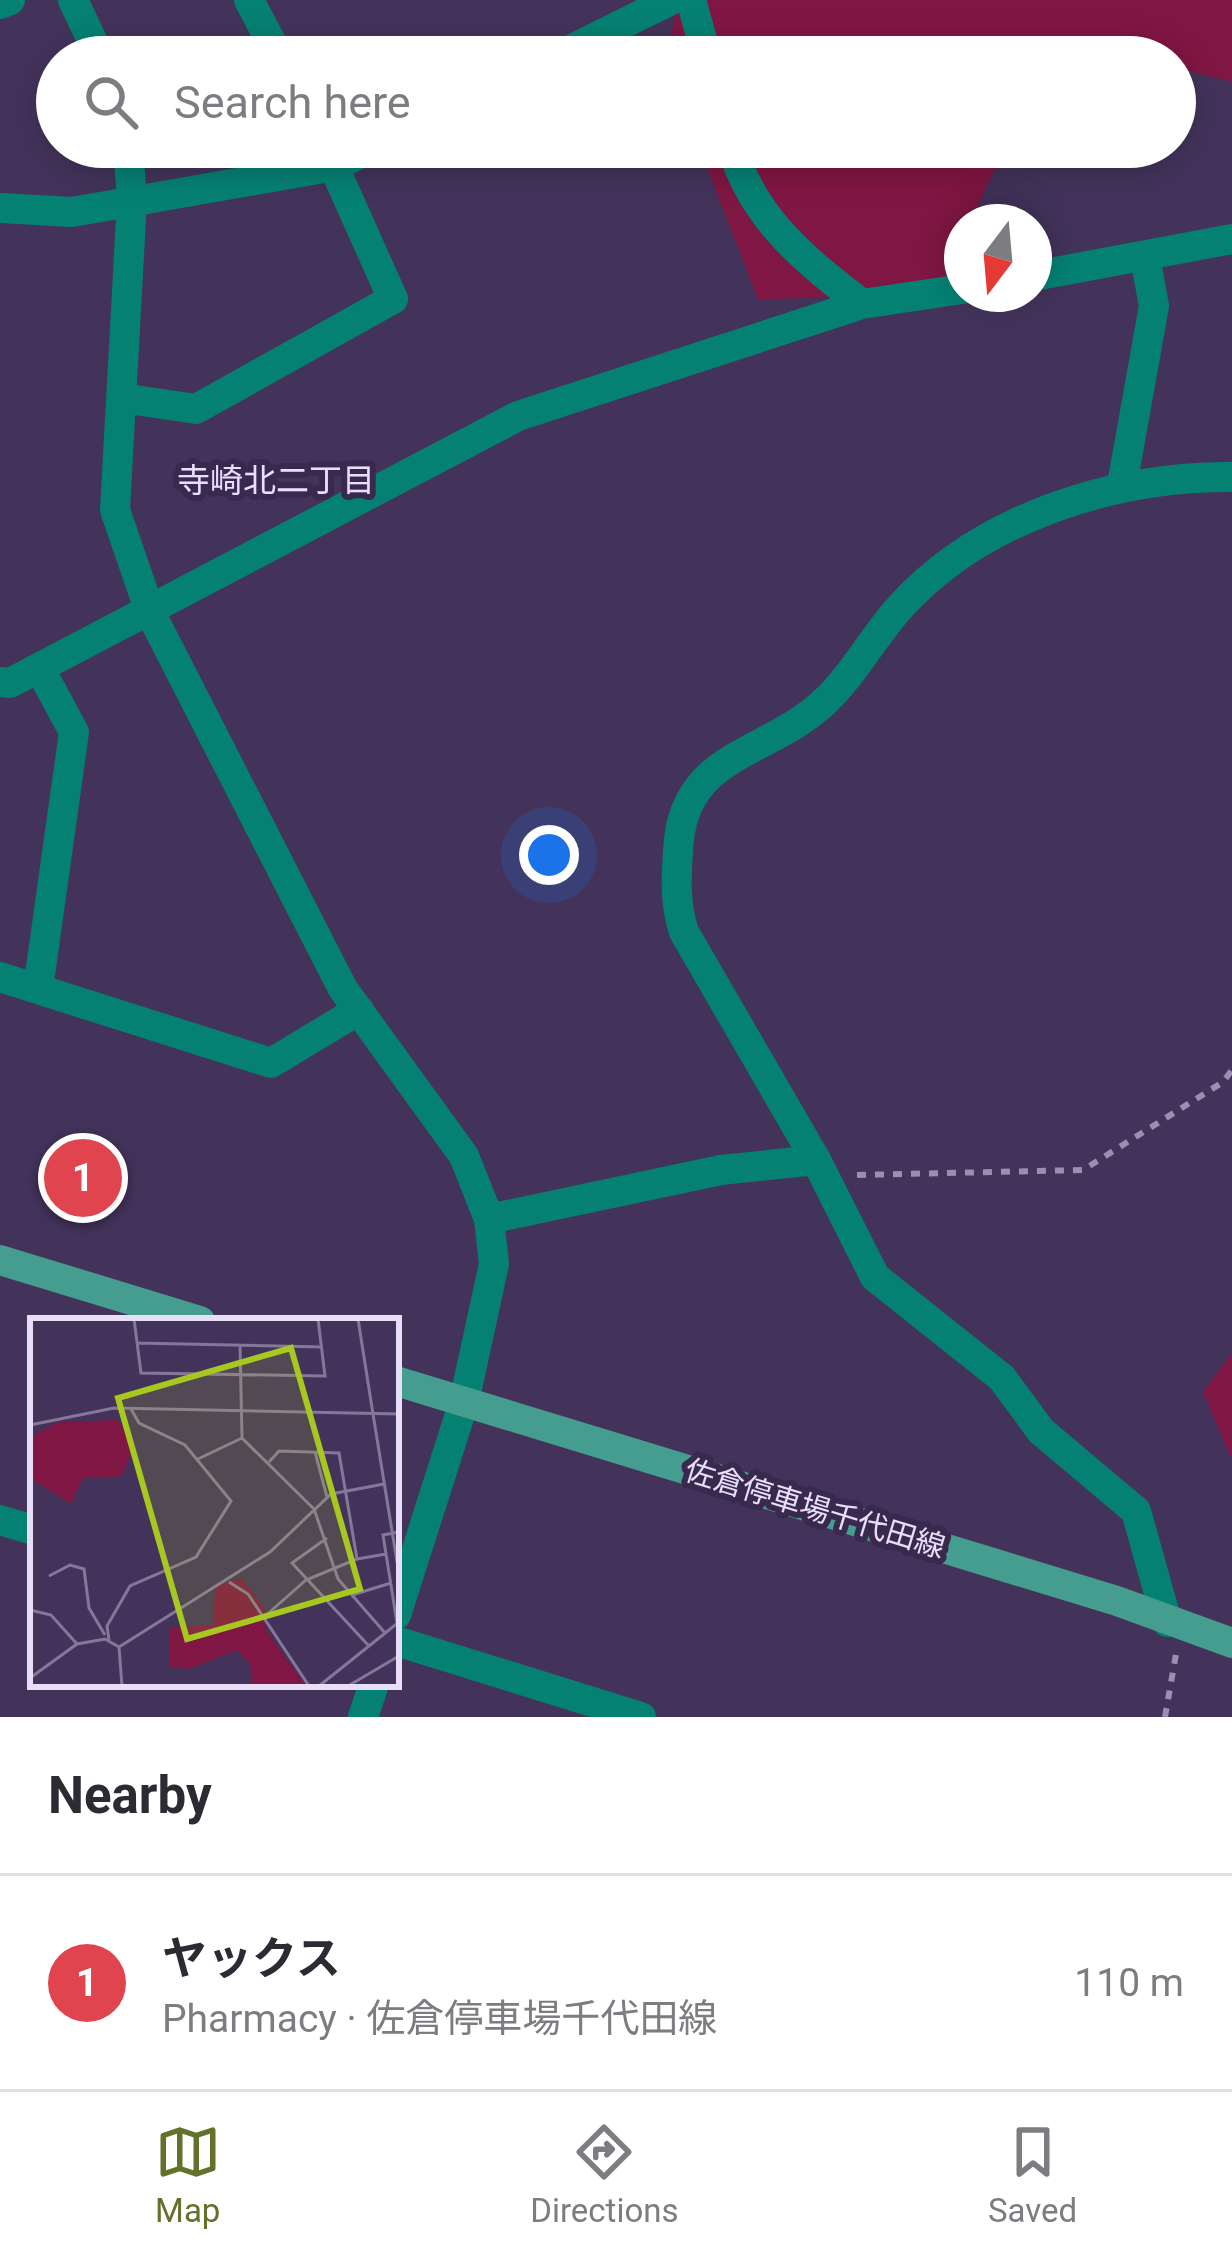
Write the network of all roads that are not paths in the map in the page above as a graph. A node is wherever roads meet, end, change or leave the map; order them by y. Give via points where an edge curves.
1 (10, 0) edge
2 (74, 0) edge
3 (249, 0) edge
4 (671, 0) edge
5 (691, 0) edge
6 (0, 4) edge
7 (90, 36) edge
8 (268, 36) edge
9 (598, 36) edge
10 (701, 36) edge
11 (130, 168) edge
12 (276, 168) edge
13 (335, 168) edge
14 (739, 168) edge
15 (132, 200) junction
16 (0, 208) edge
17 (1232, 239) edge
18 (1144, 257) junction
19 (1052, 273) edge
20 (944, 292) edge
21 (862, 304) junction
22 (122, 398) junction
23 (1232, 477) edge
24 (1122, 485) junction
25 (150, 612) junction
26 (40, 669) junction
27 (0, 682) edge
28 (0, 977) edge
29 (38, 989) junction
30 (359, 1010) junction
31 (820, 1167) junction
32 (489, 1219) junction
33 (0, 1260) edge
34 (190, 1318) edge
35 (399, 1382) edge
36 (464, 1402) junction
37 (0, 1520) edge
38 (30, 1529) edge
39 (399, 1606) edge
40 (1174, 1625) junction
41 (399, 1642) edge
42 (1232, 1643) edge
43 (373, 1687) edge
44 (363, 1717) edge
45 (641, 1717) edge

1 - 6 street
2 - 7 street
3 - 8 street
4 - 9 street
5 - 10 street
11 - 15 street
12 - 15 street
13 - 22 street via 393,299 196,409
14 - 21 street via 790,249
15 - 16 street via 71,212
15 - 22 street
17 - 18 street
18 - 19 street
18 - 24 street via 1154,306
20 - 21 street
21 - 25 street via 518,416
22 - 25 street via 116,510
23 - 24 street
24 - 31 street via 958,554 902,604 821,705 713,771 688,800 679,822 675,905 684,932
25 - 26 street
25 - 30 street
26 - 27 street
26 - 29 street via 74,732
28 - 29 street
29 - 30 street via 271,1063
30 - 32 street via 464,1156
31 - 32 street via 722,1170
31 - 40 street via 875,1277 1002,1378 1041,1431 1136,1511
32 - 36 street via 494,1264
33 - 34 main road
35 - 36 main road, 佐倉停車場千代田線
36 - 39 street
36 - 40 main road, 佐倉停車場千代田線
37 - 38 street
40 - 42 main road, 佐倉停車場千代田線
41 - 45 street
43 - 44 street

